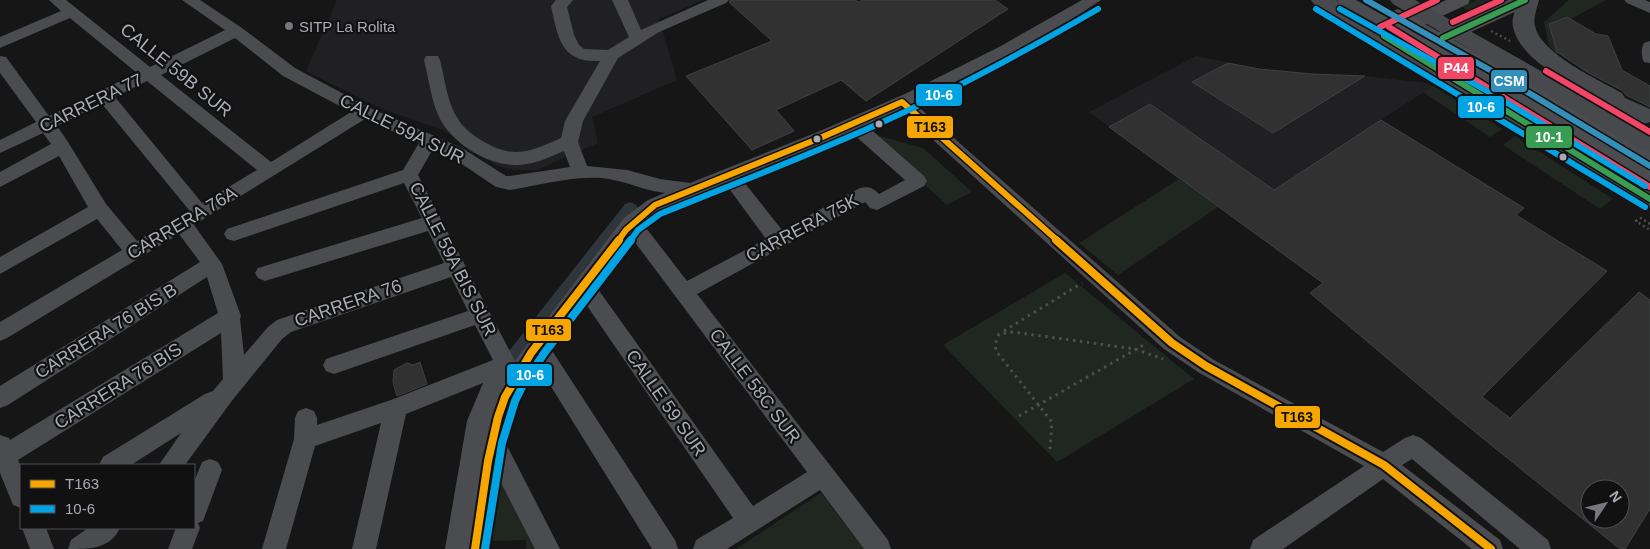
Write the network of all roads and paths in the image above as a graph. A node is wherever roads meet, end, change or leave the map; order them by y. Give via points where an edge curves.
1 (57, 0) edge
2 (190, 0) edge
3 (565, 0) edge
4 (620, 0) edge
5 (721, 0) edge
6 (1093, 0) edge
7 (1321, 0) edge
8 (1345, 0) edge
9 (1372, 0) edge
10 (1400, 0) edge
11 (1461, 0) edge
12 (1525, 0) edge
13 (1529, 0) edge
14 (1632, 0) edge
15 (1641, 0) edge
16 (1649, 2) edge
17 (1650, 8) edge
18 (72, 12) junction
19 (1406, 26) junction
20 (236, 32) junction
21 (637, 38) junction
22 (1434, 42) junction
23 (0, 43) edge
24 (1650, 46) edge
25 (293, 53) dead end
26 (612, 55) junction
27 (1650, 58) edge
28 (432, 60) dead end
29 (0, 61) edge
30 (289, 72) junction
31 (150, 74) junction
32 (17, 84) junction
33 (0, 92) edge
34 (105, 96) junction
35 (902, 102) junction
36 (364, 112) junction
37 (1647, 118) edge
38 (853, 124) junction
39 (47, 125) junction
40 (430, 140) junction
41 (569, 142) junction
42 (1650, 144) edge
43 (62, 146) junction
44 (0, 147) edge
45 (1650, 158) edge
46 (270, 171) junction
47 (581, 172) junction
48 (409, 176) junction
49 (729, 176) junction
50 (1650, 178) edge
51 (0, 180) edge
52 (694, 190) junction
53 (1650, 199) edge
54 (194, 205) dead end
55 (99, 209) junction
56 (433, 222) junction
57 (181, 223) junction
58 (631, 223) junction
59 (1650, 224) edge
60 (1650, 230) edge
61 (234, 234) dead end
62 (779, 241) junction
63 (134, 252) junction
64 (212, 264) junction
65 (0, 266) edge
66 (456, 267) junction
67 (265, 273) dead end
68 (1088, 280) dead end
69 (584, 285) junction
70 (684, 292) junction
71 (481, 315) junction
72 (231, 316) junction
73 (0, 332) edge
74 (999, 334) junction
75 (1149, 342) dead end
76 (537, 346) junction
77 (1135, 349) junction
78 (1168, 361) dead end
79 (334, 365) dead end
80 (510, 372) junction
81 (229, 389) junction
82 (0, 398) edge
83 (1038, 405) junction
84 (396, 408) junction
85 (1020, 416) dead end
86 (492, 441) junction
87 (3, 449) edge
88 (1050, 450) dead end
89 (113, 464) edge
90 (172, 464) edge
91 (1384, 465) junction
92 (210, 470) dead end
93 (823, 475) junction
94 (20, 493) edge
95 (195, 510) edge
96 (749, 521) junction
97 (34, 529) edge
98 (107, 529) edge
99 (188, 529) edge
100 (1482, 546) edge
101 (42, 549) edge
102 (80, 549) edge
103 (180, 549) edge
104 (274, 549) edge
105 (364, 549) edge
106 (456, 549) edge
107 (475, 549) edge
108 (548, 549) edge
109 (666, 549) edge
110 (705, 549) edge
111 (879, 549) edge
112 (1262, 549) edge
113 (1539, 549) edge

1 - 18 street, CALLE 59B SUR
2 - 20 street, CALLE 59A SUR
3 - 26 street via 559,6 573,50 584,55
4 - 21 street
5 - 21 street via 664,23
6 - 35 street via 1027,40
7 - 19 highway
8 - 19 street
9 - 19 street
10 - 19 highway
11 - 19 main road
12 - 22 main road
13 - 37 highway via 1523,18 1531,44 1548,58
14 - 17 street
15 - 16 street
18 - 23 street
18 - 31 street, CALLE 59B SUR
19 - 22 highway
19 - 22 highway
20 - 30 street, CALLE 59A SUR
20 - 31 street, CARRERA 77
21 - 26 street
22 - 37 highway
22 - 42 highway
22 - 45 street
22 - 50 street
22 - 53 highway
24 - 27 street
25 - 30 street
26 - 41 street via 574,121
28 - 41 street via 449,119 463,136 488,154 512,161 536,157
29 - 32 street
30 - 36 street, CALLE 59A SUR
31 - 34 street, CARRERA 77
31 - 46 street, CALLE 59B SUR
32 - 33 street
32 - 39 street
34 - 39 street, CARRERA 77
34 - 54 street
35 - 38 street
35 - 91 street via 1172,343 1206,366
36 - 40 street, CALLE 59A SUR
36 - 46 street, CARRERA 76A
38 - 49 street
38 - 62 street, CARRERA 75K via 918,181 877,203 867,193
39 - 43 street
39 - 44 street, CARRERA 77
40 - 47 street, CALLE 59A SUR via 456,152 502,182
40 - 48 street, CALLE 59A BIS SUR
41 - 47 street
43 - 51 street
43 - 55 street
46 - 57 street, CARRERA 76A
47 - 52 street, CALLE 59A SUR via 613,173 660,186
48 - 56 street, CALLE 59A BIS SUR
48 - 61 street
49 - 52 street
49 - 62 street
52 - 58 street via 655,205
55 - 63 street
55 - 65 street
56 - 66 street, CALLE 59A BIS SUR
56 - 67 street
57 - 63 street, CARRERA 76A
57 - 64 street
58 - 69 street
58 - 70 street, CALLE 58C SUR
59 - 60 path via 1641,218 1636,221
62 - 70 street, CARRERA 75K
63 - 73 street, CARRERA 76A
64 - 72 street
64 - 82 street, CARRERA 76 BIS B
66 - 71 street, CALLE 59A BIS SUR
66 - 81 street, CARRERA 76 via 284,326
68 - 74 path
69 - 76 street
69 - 96 street, CALLE 59 SUR
70 - 93 street, CALLE 58C SUR
71 - 79 street
71 - 80 street, CALLE 59A BIS SUR
72 - 81 street
72 - 87 street, CARRERA 76 BIS
74 - 77 path via 1013,332
74 - 83 path via 996,351
75 - 77 path
76 - 80 street
76 - 109 street
77 - 78 path
77 - 83 path
80 - 84 street
80 - 86 street
80 - 106 street via 487,396 478,420
81 - 89 street
81 - 90 street
83 - 85 path
83 - 88 path via 1052,422
84 - 104 street via 306,428
84 - 105 street
86 - 107 street
86 - 108 street
87 - 94 street
91 - 100 street
91 - 112 street
91 - 113 street via 1413,444
92 - 95 street
93 - 96 street
93 - 111 street, CALLE 58C SUR
96 - 110 street
97 - 101 street
98 - 102 street
99 - 103 street

